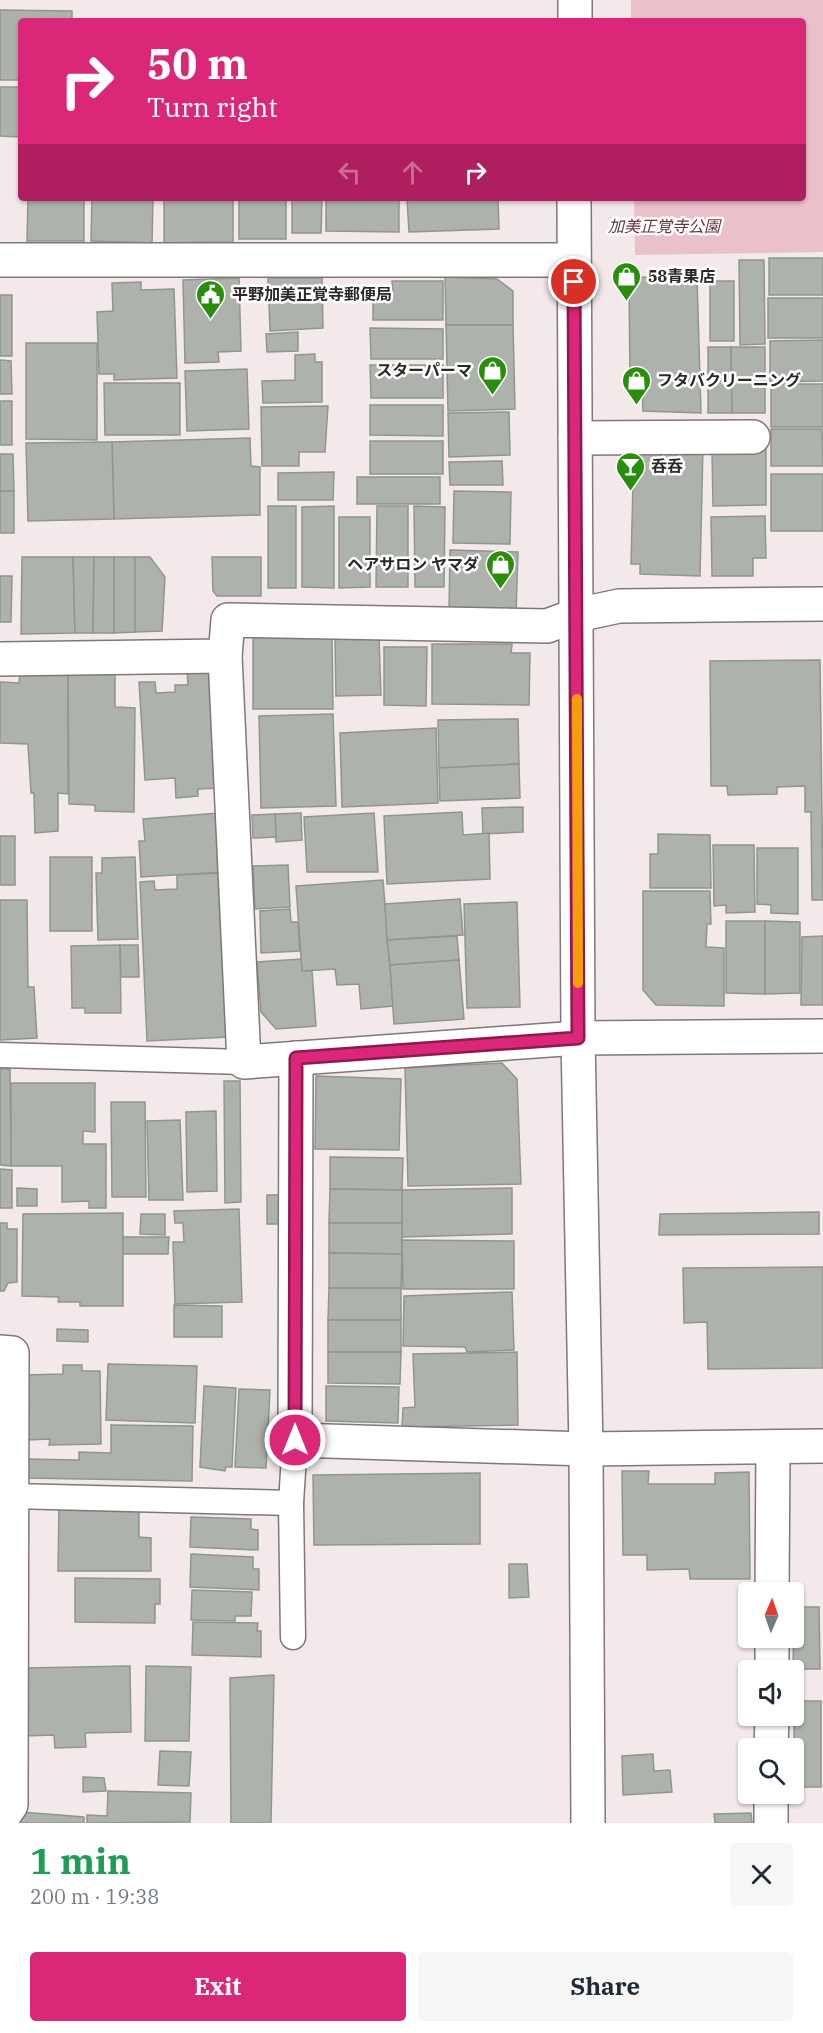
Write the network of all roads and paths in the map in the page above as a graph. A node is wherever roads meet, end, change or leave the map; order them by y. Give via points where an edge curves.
1 (575, 0) edge
2 (575, 18) edge
3 (574, 201) edge
4 (0, 260) edge
5 (573, 260) junction
6 (753, 437) dead end
7 (575, 438) junction
8 (823, 604) edge
9 (577, 615) junction
10 (225, 656) junction
11 (0, 659) edge
12 (823, 1036) edge
13 (578, 1038) junction
14 (0, 1055) edge
15 (296, 1058) junction
16 (244, 1062) junction
17 (0, 1352) edge
18 (295, 1440) junction
19 (823, 1446) edge
20 (773, 1447) junction
21 (586, 1449) junction
22 (12, 1496) junction
23 (291, 1503) junction
24 (772, 1582) edge
25 (293, 1637) dead end
26 (771, 1804) edge
27 (0, 1821) edge
28 (588, 1823) edge
29 (771, 1823) edge

1 - 2 street
3 - 5 street
4 - 5 street
5 - 7 street
6 - 7 street
7 - 9 street
8 - 9 street via 619,606
9 - 10 street via 547,626 228,620
9 - 13 street
10 - 11 street
10 - 16 street
12 - 13 street
13 - 15 street
13 - 21 street
14 - 16 lane
15 - 16 street
15 - 18 street
17 - 22 street via 12,1353
18 - 21 street
18 - 23 lane
19 - 20 street
20 - 21 street
20 - 24 street
21 - 28 street
22 - 23 lane
22 - 27 street via 11,1805
23 - 25 lane
26 - 29 street

